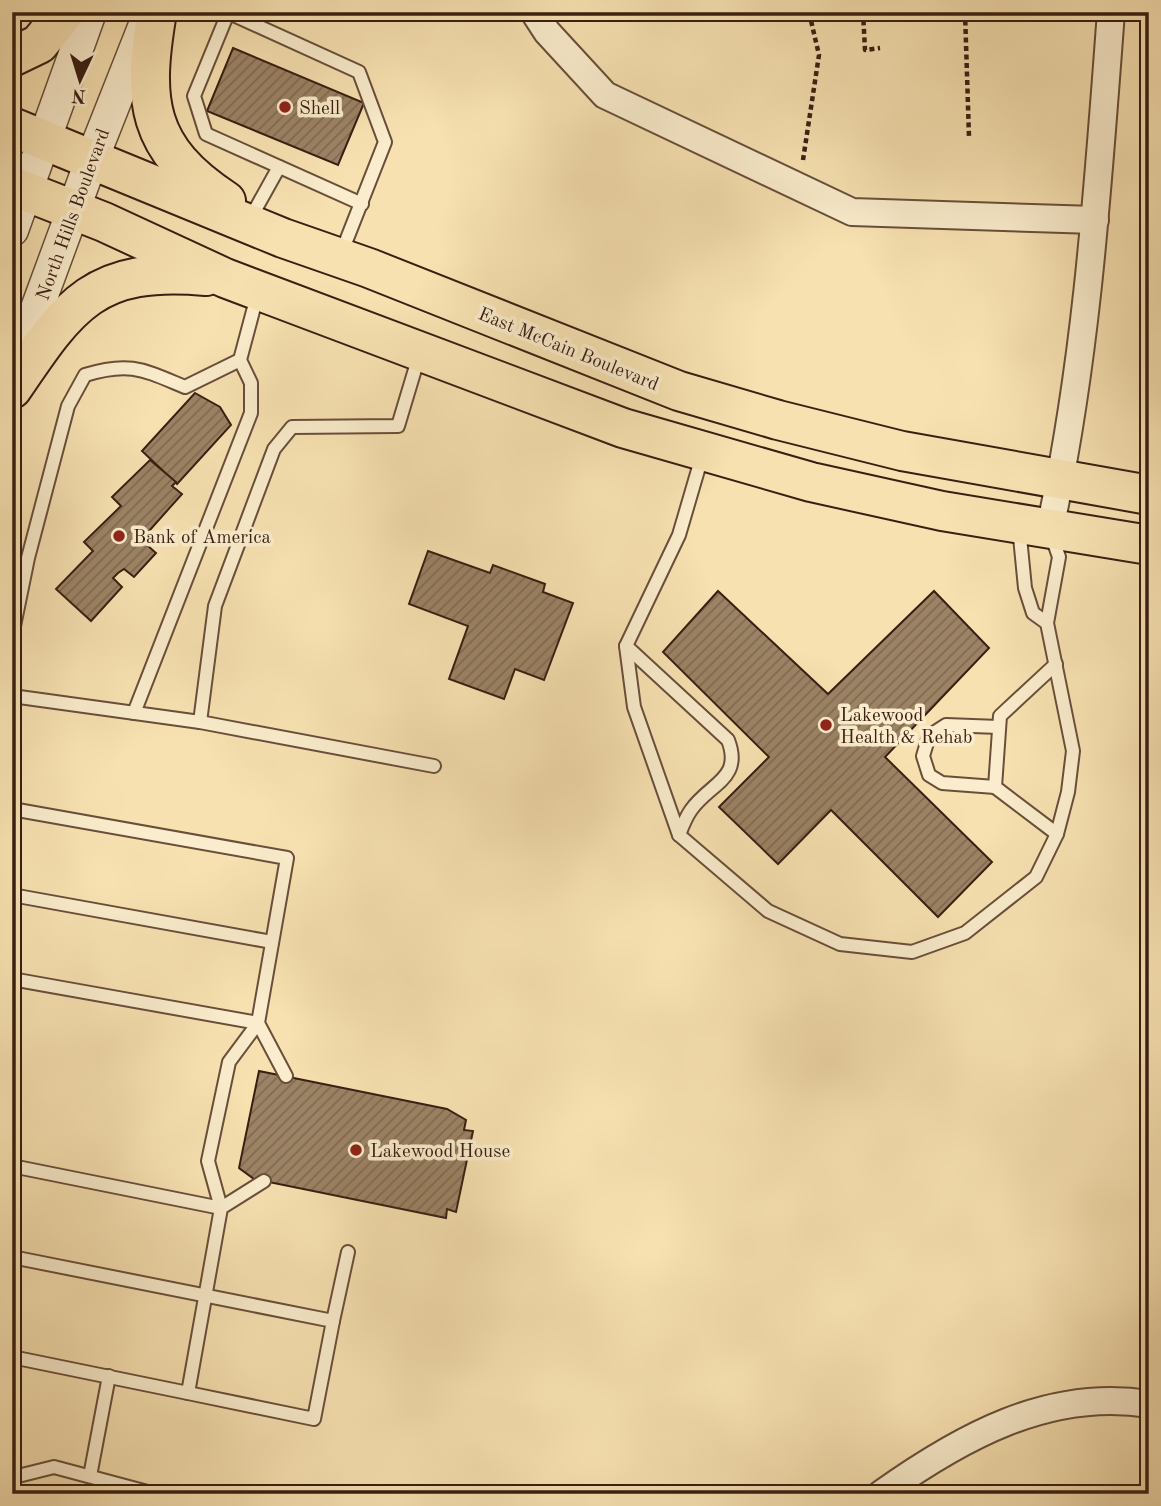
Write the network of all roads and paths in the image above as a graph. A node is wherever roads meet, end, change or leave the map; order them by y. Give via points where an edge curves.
1 (65, 12) edge
2 (90, 12) edge
3 (150, 12) edge
4 (157, 12) edge
5 (534, 12) edge
6 (809, 12) edge
7 (863, 12) edge
8 (965, 12) edge
9 (1111, 12) edge
10 (228, 13) edge
11 (880, 48) dead end
12 (12, 57) edge
13 (29, 134) edge
14 (969, 136) dead end
15 (92, 159) junction
16 (279, 167) junction
17 (796, 185) junction
18 (19, 189) edge
19 (362, 204) junction
20 (73, 209) junction
21 (249, 220) junction
22 (1095, 220) junction
23 (12, 230) edge
24 (340, 258) junction
25 (242, 284) junction
26 (421, 352) junction
27 (240, 360) junction
28 (12, 377) edge
29 (12, 388) edge
30 (703, 453) junction
31 (1060, 479) junction
32 (1149, 495) edge
33 (1034, 526) junction
34 (1149, 545) edge
35 (1047, 622) junction
36 (12, 636) edge
37 (626, 646) junction
38 (1056, 664) junction
39 (12, 696) edge
40 (134, 713) junction
41 (200, 722) junction
42 (999, 727) junction
43 (434, 766) dead end
44 (995, 787) junction
45 (12, 809) edge
46 (1057, 834) junction
47 (679, 835) junction
48 (12, 895) edge
49 (271, 942) junction
50 (12, 979) edge
51 (258, 1023) junction
52 (286, 1076) dead end
53 (12, 1166) edge
54 (264, 1181) dead end
55 (221, 1208) junction
56 (348, 1252) dead end
57 (12, 1257) edge
58 (205, 1295) junction
59 (333, 1321) junction
60 (12, 1357) edge
61 (109, 1376) junction
62 (188, 1393) junction
63 (1149, 1404) edge
64 (12, 1474) edge
65 (90, 1476) junction
66 (155, 1494) edge
67 (881, 1494) edge

1 - 12 main road via 39,44
2 - 13 street
3 - 15 street, North Hills Boulevard
4 - 21 main road via 148,65 154,120 179,163
5 - 17 street via 605,95
6 - 17 path via 819,55
7 - 11 path via 865,50
8 - 14 path
9 - 22 street
10 - 16 lane via 194,96 206,134
10 - 19 lane via 359,72 385,142
13 - 15 main road, East McCain Boulevard
13 - 18 street
15 - 20 street, North Hills Boulevard
15 - 21 main road, East McCain Boulevard
16 - 19 lane
16 - 21 lane
17 - 22 street via 852,212
18 - 20 main road
18 - 23 street
19 - 24 lane
20 - 25 main road
20 - 28 street, North Hills Boulevard
21 - 24 main road, East McCain Boulevard
22 - 31 street
24 - 31 main road, East McCain Boulevard via 679,391 902,451
25 - 26 main road
25 - 27 lane
25 - 29 main road via 176,274 129,279 95,291 68,311
26 - 30 main road via 525,393
26 - 41 lane via 398,426 292,427 274,449 215,606
27 - 36 lane via 186,387 136,368 111,366 85,375 68,406
27 - 40 lane via 251,383 251,413
30 - 33 main road via 811,482
30 - 37 lane via 679,535
31 - 32 main road, East McCain Boulevard
31 - 33 street
33 - 34 main road
33 - 35 lane via 1025,587 1033,613
33 - 35 lane via 1059,556
35 - 38 lane
37 - 47 lane via 634,707
37 - 47 lane via 728,740 734,756 729,772 691,810
38 - 42 lane via 1000,716
38 - 46 lane via 1073,751
39 - 40 lane
40 - 41 lane
41 - 43 lane
42 - 44 lane
42 - 44 lane via 946,724 929,736 923,756 929,775 942,783
44 - 46 lane
45 - 49 lane via 287,858
46 - 47 lane via 1035,877 965,933 912,952 840,944 768,911
48 - 49 lane
49 - 51 lane
50 - 51 lane
51 - 52 lane
51 - 55 lane via 229,1062 208,1161
53 - 55 lane
54 - 55 lane
55 - 58 lane
56 - 59 lane
57 - 58 lane
58 - 59 lane
58 - 62 lane
59 - 62 lane via 314,1419
60 - 61 lane
61 - 62 lane
61 - 65 lane
63 - 67 street via 1097,1401 1021,1415 993,1425
64 - 65 lane via 54,1467
65 - 66 lane

